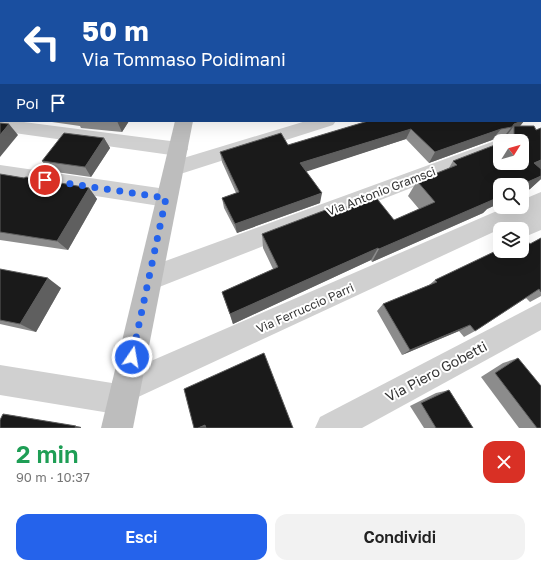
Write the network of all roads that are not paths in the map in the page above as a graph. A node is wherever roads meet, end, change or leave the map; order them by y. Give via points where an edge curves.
1 (184, 122) edge
2 (323, 122) edge
3 (0, 125) edge
4 (493, 149) edge
5 (176, 158) junction
6 (0, 173) edge
7 (166, 198) junction
8 (541, 201) edge
9 (541, 220) edge
10 (529, 225) edge
11 (492, 229) edge
12 (149, 279) junction
13 (541, 315) edge
14 (0, 380) edge
15 (124, 394) junction
16 (117, 428) edge
17 (331, 428) edge

1 - 5 street
2 - 5 street
3 - 5 street
4 - 12 street, Via Antonio Gramsci
5 - 7 street
6 - 7 street
7 - 12 street
8 - 11 street, Via Ferruccio Parri
9 - 10 street
11 - 15 street, Via Ferruccio Parri
12 - 15 street
13 - 17 street, Via Piero Gobetti
14 - 15 street
15 - 16 street

